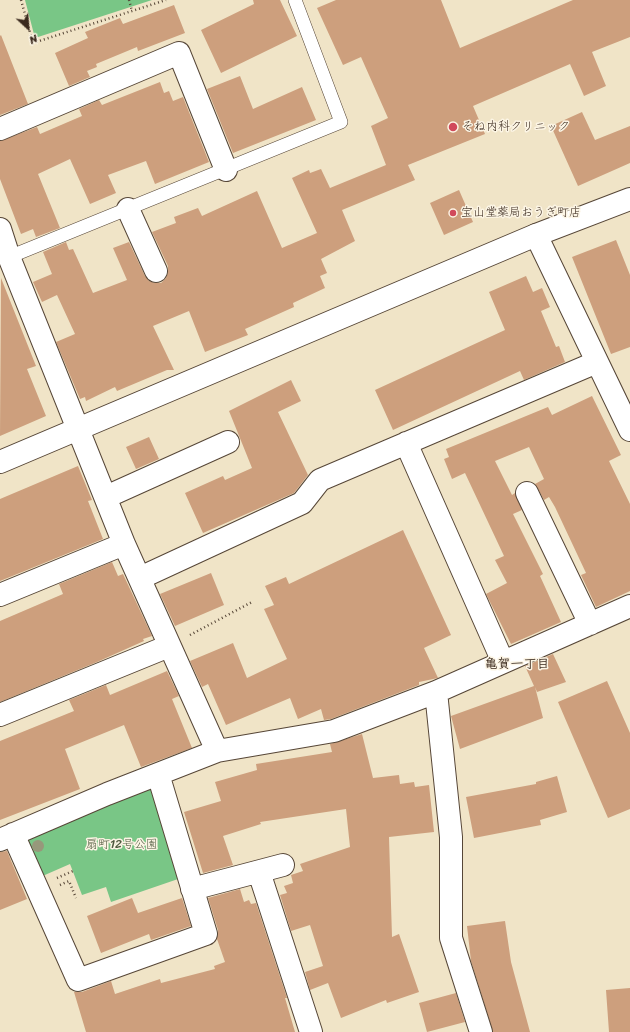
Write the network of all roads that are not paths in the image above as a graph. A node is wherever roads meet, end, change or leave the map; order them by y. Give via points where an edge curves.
1 (295, 0) edge
2 (0, 129) edge
3 (226, 170) junction
4 (630, 199) edge
5 (128, 209) junction
6 (0, 229) edge
7 (536, 235) junction
8 (4, 258) edge
9 (156, 271) dead end
10 (597, 362) junction
11 (79, 429) junction
12 (630, 430) edge
13 (228, 442) dead end
14 (406, 443) junction
15 (0, 462) edge
16 (527, 493) dead end
17 (106, 497) junction
18 (124, 544) junction
19 (140, 578) junction
20 (0, 595) edge
21 (630, 606) edge
22 (590, 624) junction
23 (169, 646) junction
24 (503, 662) junction
25 (436, 692) junction
26 (0, 715) edge
27 (216, 751) junction
28 (158, 774) junction
29 (7, 837) edge
30 (283, 865) dead end
31 (258, 872) junction
32 (192, 889) junction
33 (311, 1032) edge
34 (481, 1032) edge

1 - 3 lane via 341,122
2 - 3 street via 179,53
3 - 5 lane
4 - 7 street
5 - 8 lane
5 - 9 street
6 - 8 street
7 - 10 street
7 - 11 street
8 - 11 street
10 - 12 street
10 - 14 street
11 - 15 street
11 - 17 street
13 - 17 street
14 - 19 street via 320,480 302,503
14 - 24 street
16 - 22 street
17 - 18 street
18 - 19 street
18 - 20 street
19 - 23 street
21 - 22 street
22 - 24 street
23 - 26 street
23 - 27 street
24 - 25 street
25 - 27 street via 334,731
25 - 34 street via 451,837 451,938
27 - 28 street
28 - 29 street
28 - 32 street
29 - 32 street via 78,980 206,934
30 - 31 street
31 - 32 street
31 - 33 street

